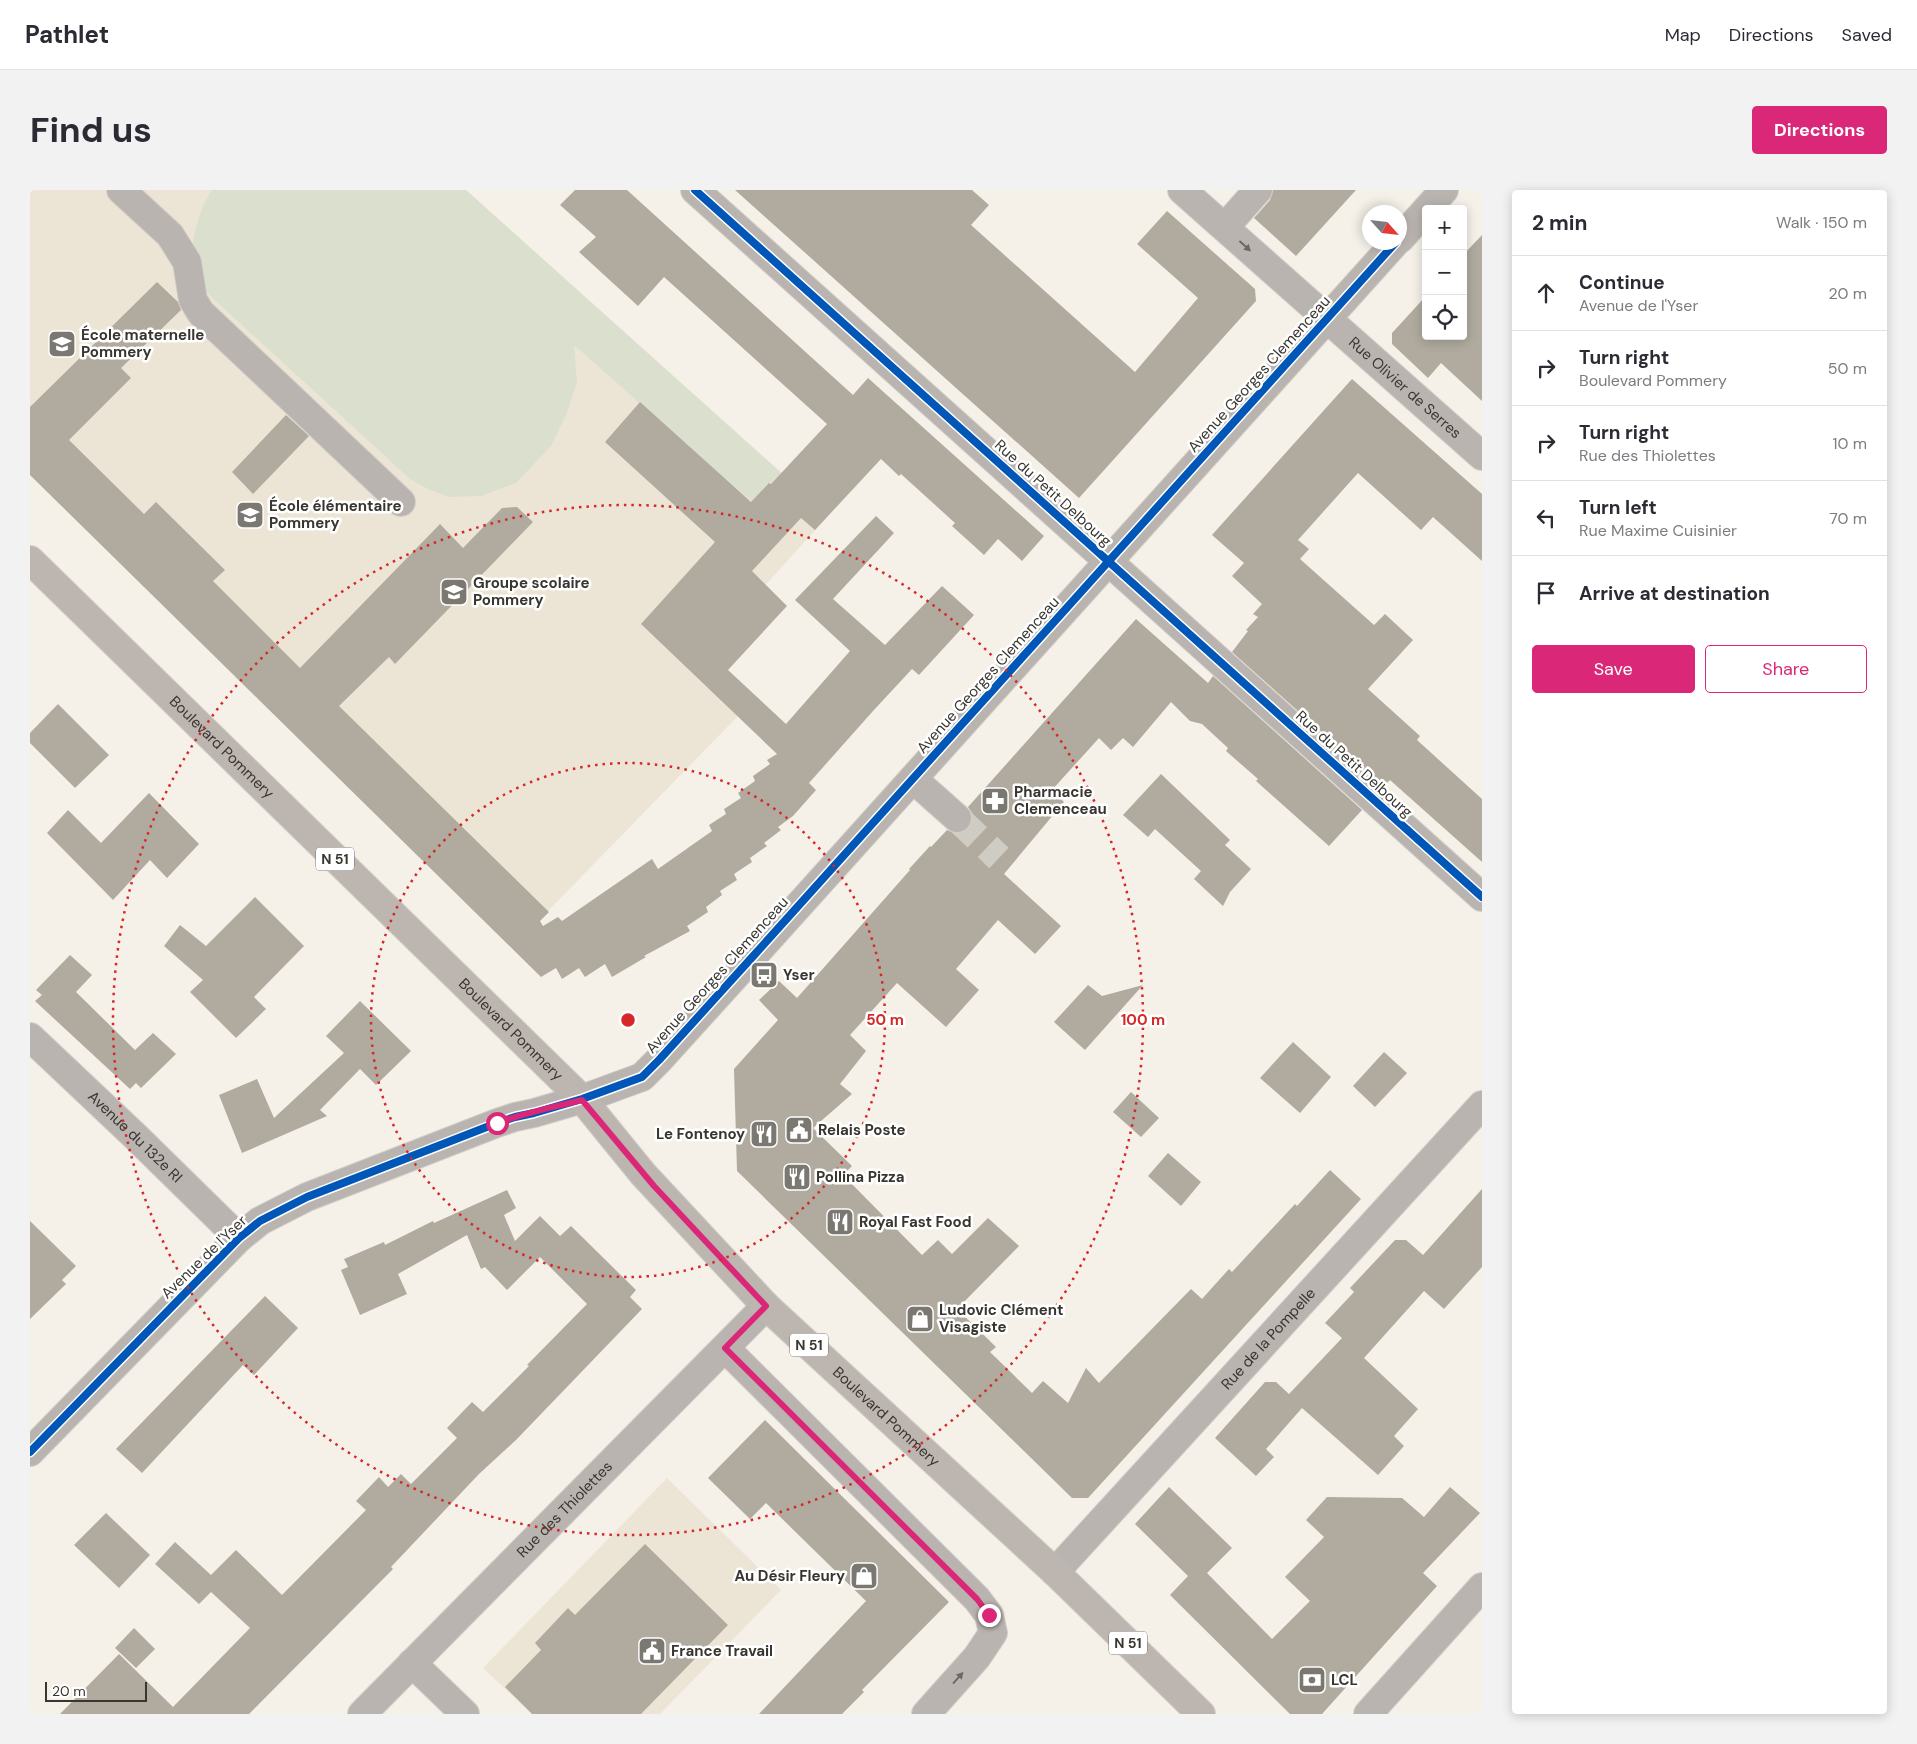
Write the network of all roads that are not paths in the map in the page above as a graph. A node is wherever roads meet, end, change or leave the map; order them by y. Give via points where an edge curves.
1 (121, 190) edge
2 (695, 190) edge
3 (1182, 190) edge
4 (1258, 190) edge
5 (1444, 190) edge
6 (1430, 205) edge
7 (1422, 214) edge
8 (1224, 228) junction
9 (1407, 231) edge
10 (1389, 250) edge
11 (1327, 319) junction
12 (1482, 456) edge
13 (401, 502) dead end
14 (30, 560) edge
15 (1109, 562) junction
16 (912, 779) junction
17 (957, 818) tunnel mouth
18 (1482, 897) edge
19 (30, 1037) edge
20 (582, 1100) junction
21 (1482, 1105) edge
22 (239, 1238) junction
23 (766, 1306) junction
24 (725, 1348) junction
25 (30, 1452) edge
26 (1055, 1572) junction
27 (1482, 1587) edge
28 (412, 1663) junction
29 (362, 1714) edge
30 (465, 1714) edge
31 (926, 1714) edge
32 (1200, 1714) edge
33 (1368, 1714) edge

1 - 13 street via 170,235 187,262 193,300 201,313
2 - 15 street, Rue du Petit Delbourg
3 - 8 street, Rue Olivier de Serres
4 - 8 street
5 - 6 street
7 - 9 street
8 -> 11 street, Rue Olivier de Serres
10 - 11 street, Avenue Georges Clemenceau
11 - 12 street, Rue Olivier de Serres
11 - 15 street, Avenue Georges Clemenceau
14 - 20 main road, Boulevard Pommery / N 51
15 - 16 street, Avenue Georges Clemenceau
15 - 18 street, Rue du Petit Delbourg
16 - 17 street
16 - 20 street, Avenue Georges Clemenceau via 642,1077
19 - 22 street, Avenue du 132e RI
20 - 22 street, Avenue de l'Yser via 515,1116 308,1198 260,1221
20 - 23 main road, Boulevard Pommery / N 51 via 654,1186
21 - 26 street, Rue de la Pompelle
22 - 25 street, Avenue de l'Yser
23 - 24 street, Rue des Thiolettes
23 - 26 main road, Boulevard Pommery / N 51
24 - 28 street, Rue des Thiolettes
31 -> 24 street via 977,1657 993,1633 989,1615 977,1599
26 - 32 main road, Boulevard Pommery / N 51
27 - 33 street
28 - 29 street, Rue des Thiolettes
28 - 30 street

